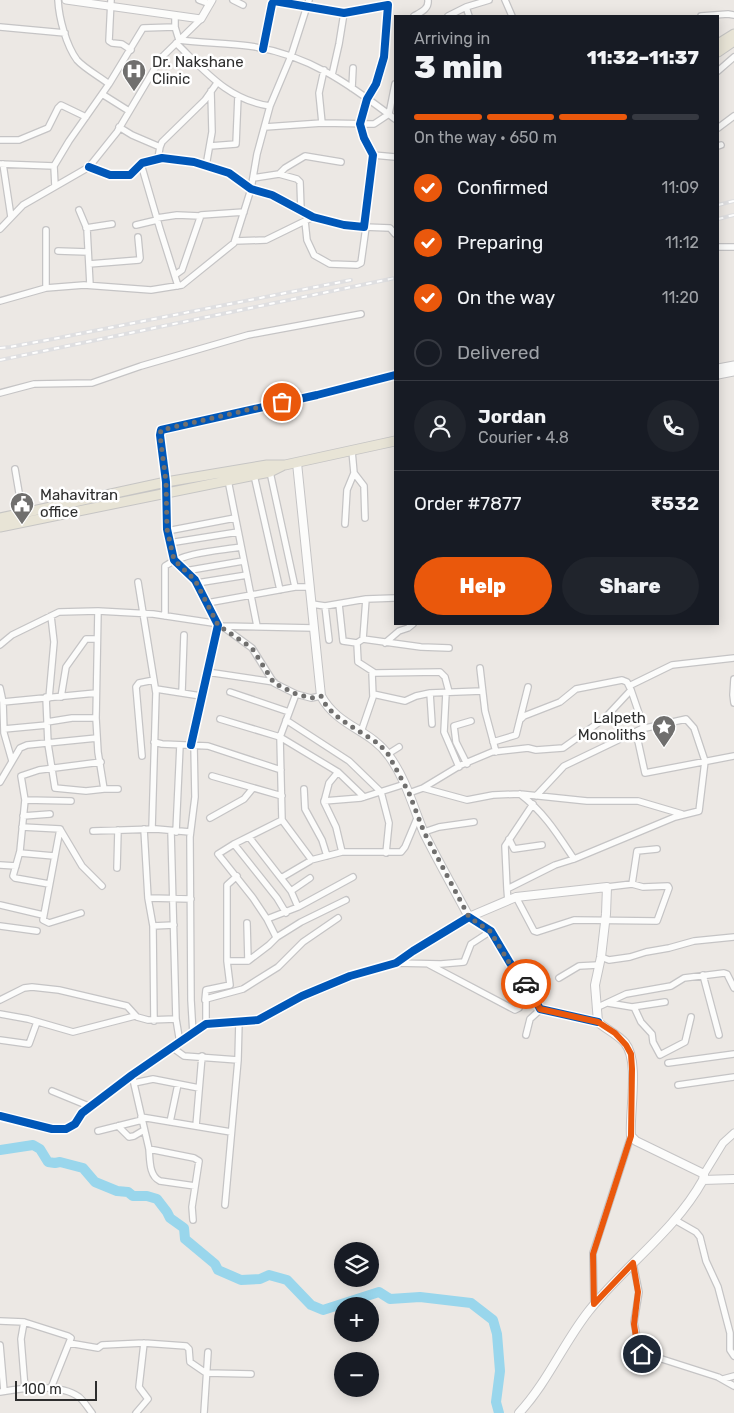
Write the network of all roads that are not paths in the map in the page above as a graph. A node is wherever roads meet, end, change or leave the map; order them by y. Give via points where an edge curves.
1 (58, 0) edge
2 (66, 0) edge
3 (199, 0) edge
4 (233, 0) edge
5 (428, 0) edge
6 (489, 0) edge
7 (505, 0) edge
8 (211, 2) edge
9 (388, 2) edge
10 (111, 3) edge
11 (308, 3) edge
12 (243, 5) dead end
13 (466, 7) junction
14 (344, 12) junction
15 (423, 14) edge
16 (175, 15) junction
17 (450, 15) edge
18 (470, 15) edge
19 (512, 15) edge
20 (714, 15) edge
21 (734, 15) edge
22 (201, 18) junction
23 (0, 27) edge
24 (175, 27) junction
25 (64, 33) junction
26 (734, 34) edge
27 (734, 41) edge
28 (178, 42) junction
29 (719, 43) edge
30 (263, 49) junction
31 (131, 50) junction
32 (719, 51) edge
33 (291, 56) junction
34 (734, 57) edge
35 (353, 68) dead end
36 (324, 70) junction
37 (719, 70) edge
38 (332, 75) junction
39 (216, 83) junction
40 (109, 84) junction
41 (352, 88) junction
42 (394, 89) edge
43 (211, 90) junction
44 (102, 94) junction
45 (238, 96) junction
46 (367, 98) junction
47 (270, 106) junction
48 (129, 111) junction
49 (389, 114) junction
50 (734, 116) edge
51 (86, 117) junction
52 (394, 118) edge
53 (322, 123) junction
54 (360, 124) junction
55 (119, 127) junction
56 (265, 127) junction
57 (719, 127) edge
58 (0, 140) edge
59 (210, 146) junction
60 (160, 147) junction
61 (373, 155) junction
62 (394, 157) edge
63 (158, 158) junction
64 (341, 162) dead end
65 (1, 164) edge
66 (142, 164) junction
67 (54, 166) junction
68 (206, 166) junction
69 (89, 167) junction
70 (279, 174) junction
71 (253, 178) junction
72 (55, 186) junction
73 (250, 189) junction
74 (79, 210) dead end
75 (301, 210) junction
76 (244, 212) junction
77 (200, 216) junction
78 (12, 217) junction
79 (313, 217) junction
80 (157, 219) junction
81 (305, 221) junction
82 (112, 224) dead end
83 (136, 225) dead end
84 (365, 227) junction
85 (86, 228) junction
86 (0, 229) edge
87 (46, 230) dead end
88 (394, 233) edge
89 (138, 237) dead end
90 (235, 242) junction
91 (734, 247) edge
92 (719, 248) edge
93 (58, 251) dead end
94 (88, 252) junction
95 (89, 264) junction
96 (175, 275) junction
97 (90, 285) junction
98 (178, 286) junction
99 (46, 288) junction
100 (0, 301) edge
101 (361, 314) dead end
102 (734, 366) edge
103 (719, 368) edge
104 (734, 372) edge
105 (394, 375) edge
106 (719, 375) edge
107 (0, 393) edge
108 (394, 441) edge
109 (352, 451) junction
110 (297, 463) junction
111 (285, 465) junction
112 (15, 469) dead end
113 (270, 472) junction
114 (354, 473) junction
115 (254, 475) junction
116 (228, 480) junction
117 (166, 482) junction
118 (166, 492) junction
119 (0, 518) edge
120 (23, 518) junction
121 (235, 518) junction
122 (365, 518) dead end
123 (345, 524) dead end
124 (0, 527) edge
125 (167, 531) junction
126 (238, 532) junction
127 (169, 543) junction
128 (241, 547) junction
129 (174, 560) junction
130 (243, 561) junction
131 (185, 571) junction
132 (247, 574) junction
133 (138, 582) dead end
134 (196, 583) junction
135 (295, 587) junction
136 (310, 587) junction
137 (280, 590) junction
138 (252, 595) junction
139 (394, 598) edge
140 (366, 599) junction
141 (207, 603) junction
142 (312, 604) junction
143 (339, 604) junction
144 (325, 606) junction
145 (98, 611) junction
146 (145, 614) junction
147 (51, 616) junction
148 (165, 616) junction
149 (398, 625) edge
150 (412, 625) edge
151 (220, 626) junction
152 (257, 626) junction
153 (314, 628) junction
154 (398, 631) junction
155 (184, 635) dead end
156 (97, 639) junction
157 (329, 640) dead end
158 (360, 641) junction
159 (385, 643) junction
160 (0, 645) edge
161 (449, 648) dead end
162 (734, 658) edge
163 (480, 668) dead end
164 (207, 672) junction
165 (372, 672) junction
166 (734, 679) edge
167 (154, 680) junction
168 (274, 682) junction
169 (528, 687) dead end
170 (0, 688) edge
171 (630, 688) junction
172 (156, 690) junction
173 (482, 691) junction
174 (182, 692) junction
175 (230, 692) dead end
176 (449, 692) junction
177 (96, 693) junction
178 (430, 693) junction
179 (296, 694) junction
180 (373, 694) junction
181 (201, 696) junction
182 (321, 696) junction
183 (47, 697) junction
184 (61, 697) junction
185 (3, 702) junction
186 (734, 703) edge
187 (289, 712) junction
188 (96, 718) junction
189 (220, 719) dead end
190 (521, 719) junction
191 (286, 720) junction
192 (471, 721) dead end
193 (47, 724) junction
194 (432, 724) dead end
195 (3, 726) edge
196 (644, 728) junction
197 (362, 732) junction
198 (636, 732) junction
199 (280, 737) junction
200 (97, 738) junction
201 (154, 742) junction
202 (493, 742) junction
203 (48, 744) junction
204 (180, 745) junction
205 (193, 745) junction
206 (400, 747) dead end
207 (494, 752) junction
208 (388, 754) junction
209 (142, 756) dead end
210 (734, 756) edge
211 (12, 761) junction
212 (101, 762) junction
213 (705, 762) junction
214 (467, 764) junction
215 (459, 767) junction
216 (52, 768) junction
217 (281, 770) junction
218 (338, 772) junction
219 (212, 776) dead end
220 (0, 782) edge
221 (404, 784) junction
222 (104, 788) junction
223 (253, 788) junction
224 (423, 788) junction
225 (118, 789) dead end
226 (304, 790) dead end
227 (381, 792) junction
228 (409, 793) junction
229 (520, 794) junction
230 (282, 796) junction
231 (536, 796) junction
232 (364, 797) junction
233 (24, 800) junction
234 (71, 801) dead end
235 (324, 801) junction
236 (533, 804) junction
237 (50, 814) dead end
238 (684, 815) junction
239 (23, 816) junction
240 (418, 816) junction
241 (210, 818) dead end
242 (282, 820) junction
243 (474, 822) dead end
244 (22, 827) junction
245 (60, 828) junction
246 (144, 829) junction
247 (152, 829) junction
248 (118, 830) junction
249 (93, 831) dead end
250 (173, 831) junction
251 (190, 832) junction
252 (424, 832) junction
253 (249, 837) junction
254 (509, 839) junction
255 (234, 844) junction
256 (542, 845) dead end
257 (657, 848) dead end
258 (342, 852) junction
259 (20, 853) junction
260 (386, 853) junction
261 (54, 856) junction
262 (327, 856) junction
263 (574, 859) junction
264 (311, 860) junction
265 (0, 865) edge
266 (16, 866) junction
267 (117, 868) dead end
268 (237, 876) junction
269 (353, 877) dead end
270 (280, 878) junction
271 (310, 878) dead end
272 (49, 884) junction
273 (632, 884) junction
274 (102, 886) dead end
275 (607, 887) junction
276 (507, 889) junction
277 (290, 891) junction
278 (516, 897) junction
279 (148, 898) junction
280 (174, 898) junction
281 (191, 899) junction
282 (346, 900) dead end
283 (508, 901) junction
284 (0, 905) edge
285 (298, 907) junction
286 (81, 913) dead end
287 (286, 913) junction
288 (43, 915) junction
289 (469, 917) junction
290 (338, 918) dead end
291 (267, 919) junction
292 (605, 919) junction
293 (247, 923) dead end
294 (174, 925) junction
295 (0, 926) edge
296 (153, 926) junction
297 (36, 931) dead end
298 (490, 931) junction
299 (734, 936) edge
300 (276, 938) junction
301 (601, 957) junction
302 (248, 960) junction
303 (227, 961) junction
304 (396, 963) junction
305 (428, 964) junction
306 (598, 965) junction
307 (704, 975) junction
308 (559, 978) dead end
309 (528, 986) junction
310 (734, 988) edge
311 (0, 1000) edge
312 (205, 1000) junction
313 (665, 1002) dead end
314 (608, 1003) junction
315 (634, 1007) junction
316 (596, 1008) junction
317 (541, 1009) junction
318 (0, 1014) edge
319 (135, 1016) junction
320 (691, 1017) dead end
321 (176, 1019) junction
322 (154, 1021) junction
323 (239, 1021) junction
324 (36, 1022) junction
325 (598, 1022) junction
326 (206, 1024) junction
327 (193, 1034) junction
328 (526, 1035) dead end
329 (718, 1035) dead end
330 (0, 1040) edge
331 (180, 1043) junction
332 (173, 1048) junction
333 (734, 1054) edge
334 (202, 1056) junction
335 (238, 1060) junction
336 (668, 1063) dead end
337 (132, 1075) junction
338 (734, 1077) edge
339 (134, 1084) junction
340 (178, 1084) junction
341 (678, 1085) dead end
342 (199, 1088) junction
343 (52, 1091) dead end
344 (91, 1106) junction
345 (0, 1116) edge
346 (142, 1118) junction
347 (170, 1122) junction
348 (118, 1126) junction
349 (196, 1126) junction
350 (144, 1130) junction
351 (98, 1131) dead end
352 (231, 1132) junction
353 (734, 1133) edge
354 (631, 1136) junction
355 (149, 1149) junction
356 (704, 1177) junction
357 (734, 1179) edge
358 (195, 1186) junction
359 (225, 1205) dead end
360 (192, 1220) dead end
361 (675, 1220) junction
362 (633, 1263) junction
363 (594, 1304) junction
364 (0, 1321) edge
365 (24, 1322) junction
366 (69, 1343) junction
367 (144, 1343) junction
368 (0, 1344) edge
369 (208, 1352) dead end
370 (734, 1356) edge
371 (206, 1373) junction
372 (251, 1374) dead end
373 (734, 1376) edge
374 (722, 1379) junction
375 (734, 1386) edge
376 (51, 1388) junction
377 (25, 1389) junction
378 (2, 1392) edge
379 (92, 1413) edge
380 (136, 1413) edge
381 (204, 1413) edge
382 (519, 1413) edge

1 - 25 street
2 - 10 street
3 - 8 street
4 - 12 street
5 - 15 street
6 - 13 street
7 - 19 street
8 - 22 street
9 - 14 street
9 - 46 street via 384,57 376,84
10 - 16 street
10 - 31 street via 109,41
11 - 14 street
11 - 30 street via 273,2
11 - 33 street
13 - 17 street
13 - 18 street
14 - 38 street
16 - 22 street
16 - 24 street
20 - 21 street
22 - 28 street
23 - 25 street
24 - 28 street
24 - 31 street via 143,28
25 - 40 street via 78,60
26 - 29 main road
27 - 32 main road
28 - 30 street
28 - 39 street
28 - 48 street via 161,58
30 - 33 street
31 - 40 street
33 - 36 street
33 - 47 street
34 - 37 street
35 - 41 street
36 - 38 street
36 - 53 street via 319,93
38 - 41 street
39 - 43 street
39 - 45 street
40 - 44 street
41 - 46 street
42 - 49 street
43 - 59 street
43 - 60 street
44 - 48 street
44 - 51 street
45 - 47 street
45 - 59 street via 236,144
46 - 49 street
46 - 54 street
47 - 56 street
48 - 55 street
49 - 52 street
49 - 54 street via 375,124
50 - 57 street
51 - 58 street via 61,105 48,128 18,140
51 - 67 street
53 - 54 street
53 - 56 street
54 - 61 street
55 - 60 street
55 - 69 street
56 - 71 street
59 - 68 street
60 - 63 street
61 - 62 street
61 - 84 street
63 - 66 street
63 - 68 street
64 - 70 street via 305,156
65 - 67 street
65 - 78 street
66 - 69 street via 130,175 110,175
66 - 80 street
67 - 72 street
68 - 73 street via 229,173
69 - 72 street
70 - 71 street
70 - 75 street via 300,182
71 - 73 street
72 - 78 street via 22,205
73 - 75 street
73 - 76 street
74 - 85 street
75 - 79 street
76 - 77 street
76 - 90 street
77 - 80 street via 177,214
77 - 96 street via 181,271
78 - 86 street
79 - 81 street
79 - 84 street
80 - 83 street
80 - 96 street
81 - 84 street via 306,238 313,253 330,264 361,263
81 - 90 street via 268,240
82 - 85 street
84 - 88 street via 390,228
85 - 94 street
87 - 99 street
89 - 95 street via 139,260
90 - 98 street via 187,283
91 - 92 street
93 - 94 street
94 - 95 street
95 - 97 street
96 - 98 street
97 - 98 street via 151,290
97 - 99 street
99 - 100 street
101 - 107 street via 248,335 92,383 34,384
102 - 103 street
104 - 106 street
105 - 117 street via 163,428 160,435
108 - 109 main road
109 - 110 main road
109 - 114 street
110 - 111 main road
110 - 136 main road
111 - 113 main road
111 - 117 main road via 267,465
112 - 120 street
113 - 115 main road
113 - 135 street
114 - 122 street via 363,484
114 - 123 street via 347,490
115 - 116 main road
115 - 137 street
116 - 118 main road
116 - 121 street
117 - 118 street
117 - 120 main road
118 - 120 main road
118 - 125 street
119 - 120 main road
120 - 124 main road
121 - 125 street
121 - 126 street
125 - 127 street
126 - 127 street
126 - 128 street
127 - 129 street
128 - 129 street
128 - 130 street
129 - 131 street
129 - 148 street via 164,568
130 - 131 street
130 - 132 street
131 - 134 street
132 - 134 street
132 - 138 street
133 - 146 street
134 - 141 street
135 - 136 street
135 - 137 street
136 - 142 main road
137 - 138 street
138 - 141 street
138 - 152 street
139 - 140 street
140 - 143 street
140 - 158 street
141 - 151 street
142 - 144 street
142 - 153 main road
143 - 144 street
143 - 158 street via 343,641
144 - 157 street
145 - 146 street
145 - 147 street via 59,612
145 - 156 street
146 - 148 street
146 - 167 street
147 - 160 street via 12,635
147 - 183 street via 54,645
148 - 151 street
149 - 154 street
150 - 154 street
151 - 152 street
151 - 164 street
151 - 168 street via 252,648
152 - 153 street
153 - 182 main road
154 - 159 street
155 - 174 street
156 - 177 street
156 - 184 street via 86,639 67,665
158 - 159 street
158 - 165 street via 358,662
159 - 161 street
162 - 171 street via 672,665
163 - 173 street
164 - 168 street
164 - 181 street
165 - 176 street via 440,672 445,676
165 - 180 street
166 - 186 street
167 - 172 street
167 - 209 street via 138,683 136,687
168 - 179 street
169 - 190 street
170 - 185 street
171 - 190 street via 622,680 576,689 560,702
171 - 196 street
171 - 207 street via 605,718 563,748
172 - 174 street
172 - 201 street
173 - 176 street
173 - 202 street
174 - 181 street
175 - 187 street
176 - 178 street
176 - 215 street via 444,732
177 - 184 street
177 - 188 street
178 - 180 street via 405,701
178 - 194 street
179 - 182 street via 311,698
179 - 187 street
180 - 197 street
181 - 205 street
182 - 197 main road via 340,719
183 - 184 street
183 - 185 street
183 - 193 street
185 - 195 street
187 - 191 street
188 - 193 street via 72,718
188 - 200 street
189 - 199 street
190 - 202 street via 515,736
191 - 199 street
191 - 227 street via 349,761
192 - 214 street via 454,726 456,742
193 - 195 street
193 - 203 street
195 - 211 street
196 - 198 street
196 - 213 street via 686,719 694,728
197 - 208 main road
198 - 213 street via 645,773
198 - 231 street via 561,768
199 - 217 street
199 - 218 street
200 - 203 street
200 - 212 street
201 - 204 street
201 - 247 street
202 - 207 street
203 - 211 street via 20,748
203 - 216 street
204 - 205 street
204 - 250 street
205 - 217 street via 208,746
205 - 251 street via 195,797
206 - 208 street
207 - 214 street
208 - 221 main road
210 - 213 street
211 - 220 street
212 - 216 street
212 - 222 street
213 - 238 street via 699,811
214 - 215 street
215 - 224 street
216 - 222 street via 55,788
216 - 233 street via 22,775
217 - 230 street
218 - 232 street
218 - 235 street via 328,783
219 - 223 street
221 - 227 street
221 - 228 main road
222 - 225 street
223 - 230 street
223 - 241 street via 244,799
224 - 228 street
224 - 229 street via 466,800
226 - 262 street via 305,809
227 - 232 street
227 - 260 street via 389,822
228 - 240 main road
229 - 231 street
229 - 236 street
230 - 242 street
231 - 238 street via 638,801
232 - 235 street
233 - 234 street
233 - 239 street
235 - 258 street
236 - 254 street
236 - 263 street
237 - 239 street
238 - 263 street
239 - 244 street
240 - 252 main road
240 - 260 street via 404,850
242 - 253 street
242 - 264 street
243 - 252 street
244 - 245 street
244 - 259 street
245 - 261 street
245 - 274 street via 82,866
246 - 247 street
246 - 248 street
246 - 279 street
247 - 250 street
248 - 249 street
248 - 267 street
250 - 251 street
250 - 280 street
251 - 281 street
252 - 289 main road
253 - 255 street
253 - 270 street
254 - 256 street via 514,849
254 - 276 street via 505,846
255 - 268 street via 218,854
255 - 287 street
257 - 273 street via 637,851
258 - 260 street
258 - 262 street
259 - 261 street
259 - 266 street
261 - 272 street
262 - 264 street
263 - 276 street
264 - 270 street
265 - 266 street
266 - 272 street via 15,878
268 - 291 street
268 - 303 street via 227,885
269 - 285 street
270 - 277 street
271 - 277 street
272 - 288 street
273 - 275 street
273 - 292 street via 669,887 657,922
275 - 278 main road
275 - 292 main road
276 - 283 street
277 - 285 street
278 - 283 main road
278 - 292 street via 536,932 574,920
279 - 280 street
279 - 296 street
280 - 281 street
280 - 294 street
281 - 327 street
282 - 300 street
283 - 289 main road
284 - 288 street
285 - 287 street
286 - 288 street via 49,923 43,920
287 - 291 street
289 - 298 street
289 - 304 street
290 - 312 street via 303,942 278,967 250,985
291 - 300 street
292 - 301 main road
293 - 302 street
294 - 296 street
294 - 321 street
295 - 297 street
296 - 322 street
298 - 305 street via 471,944 464,962
298 - 309 street
299 - 301 street via 694,941 630,957 609,960
300 - 302 street
301 - 306 main road
302 - 303 street
303 - 312 street via 230,985 206,990
304 - 305 street
304 - 323 street via 350,976 302,996 258,1020
305 - 309 street via 515,1010 519,1008
306 - 308 street via 579,966
306 - 316 main road via 594,985
307 - 310 street via 726,973
307 - 314 street via 684,978 670,986 627,994
307 - 329 street
309 - 317 street
311 - 319 street via 26,988 59,990 127,1006
312 - 326 street
313 - 315 street
314 - 315 street
314 - 316 street
315 - 320 street via 652,1034 660,1055 685,1042
316 - 325 main road
317 - 325 street
317 - 328 street via 530,1019
318 - 324 street
319 - 322 street
319 - 324 street via 76,1032
321 - 322 street
321 - 331 street
323 - 326 street
323 - 335 street
324 - 330 street via 29,1044
325 - 354 main road via 615,1033 631,1054
326 - 327 street
327 - 331 street
331 - 332 street
332 - 334 street via 184,1056
332 - 337 street
333 - 336 street
334 - 335 street
334 - 342 street
335 - 352 street
337 - 339 street
337 - 344 street
338 - 341 street
339 - 340 street via 151,1079
339 - 346 street
340 - 342 street
340 - 347 street
342 - 349 street
343 - 344 street
344 - 345 street via 66,1129 52,1129
346 - 347 street
346 - 348 street
346 - 350 street
347 - 349 street
348 - 350 street via 129,1137
348 - 351 street
349 - 352 street
350 - 355 street
352 - 359 street
353 - 356 street via 723,1143
354 - 356 main road
354 - 363 street via 593,1254
355 - 358 street via 155,1178
355 - 358 street via 197,1159
356 - 357 main road
356 - 361 main road
358 - 360 street
361 - 362 main road
361 - 370 street via 700,1237 706,1262 718,1286 730,1333 730,1350
362 - 363 main road
362 - 374 street via 638,1292 634,1324 640,1352
363 - 382 main road
364 - 365 street
365 - 366 street via 68,1336 71,1338
365 - 377 street via 21,1339
366 - 367 street via 98,1348 102,1345
366 - 376 street
367 - 371 street via 187,1347 190,1362
367 - 380 street via 139,1387 148,1399
368 - 378 street
369 - 371 street
371 - 372 street
371 - 381 street
373 - 374 street
374 - 375 street
376 - 377 street
376 - 379 street via 79,1398
377 - 378 street

